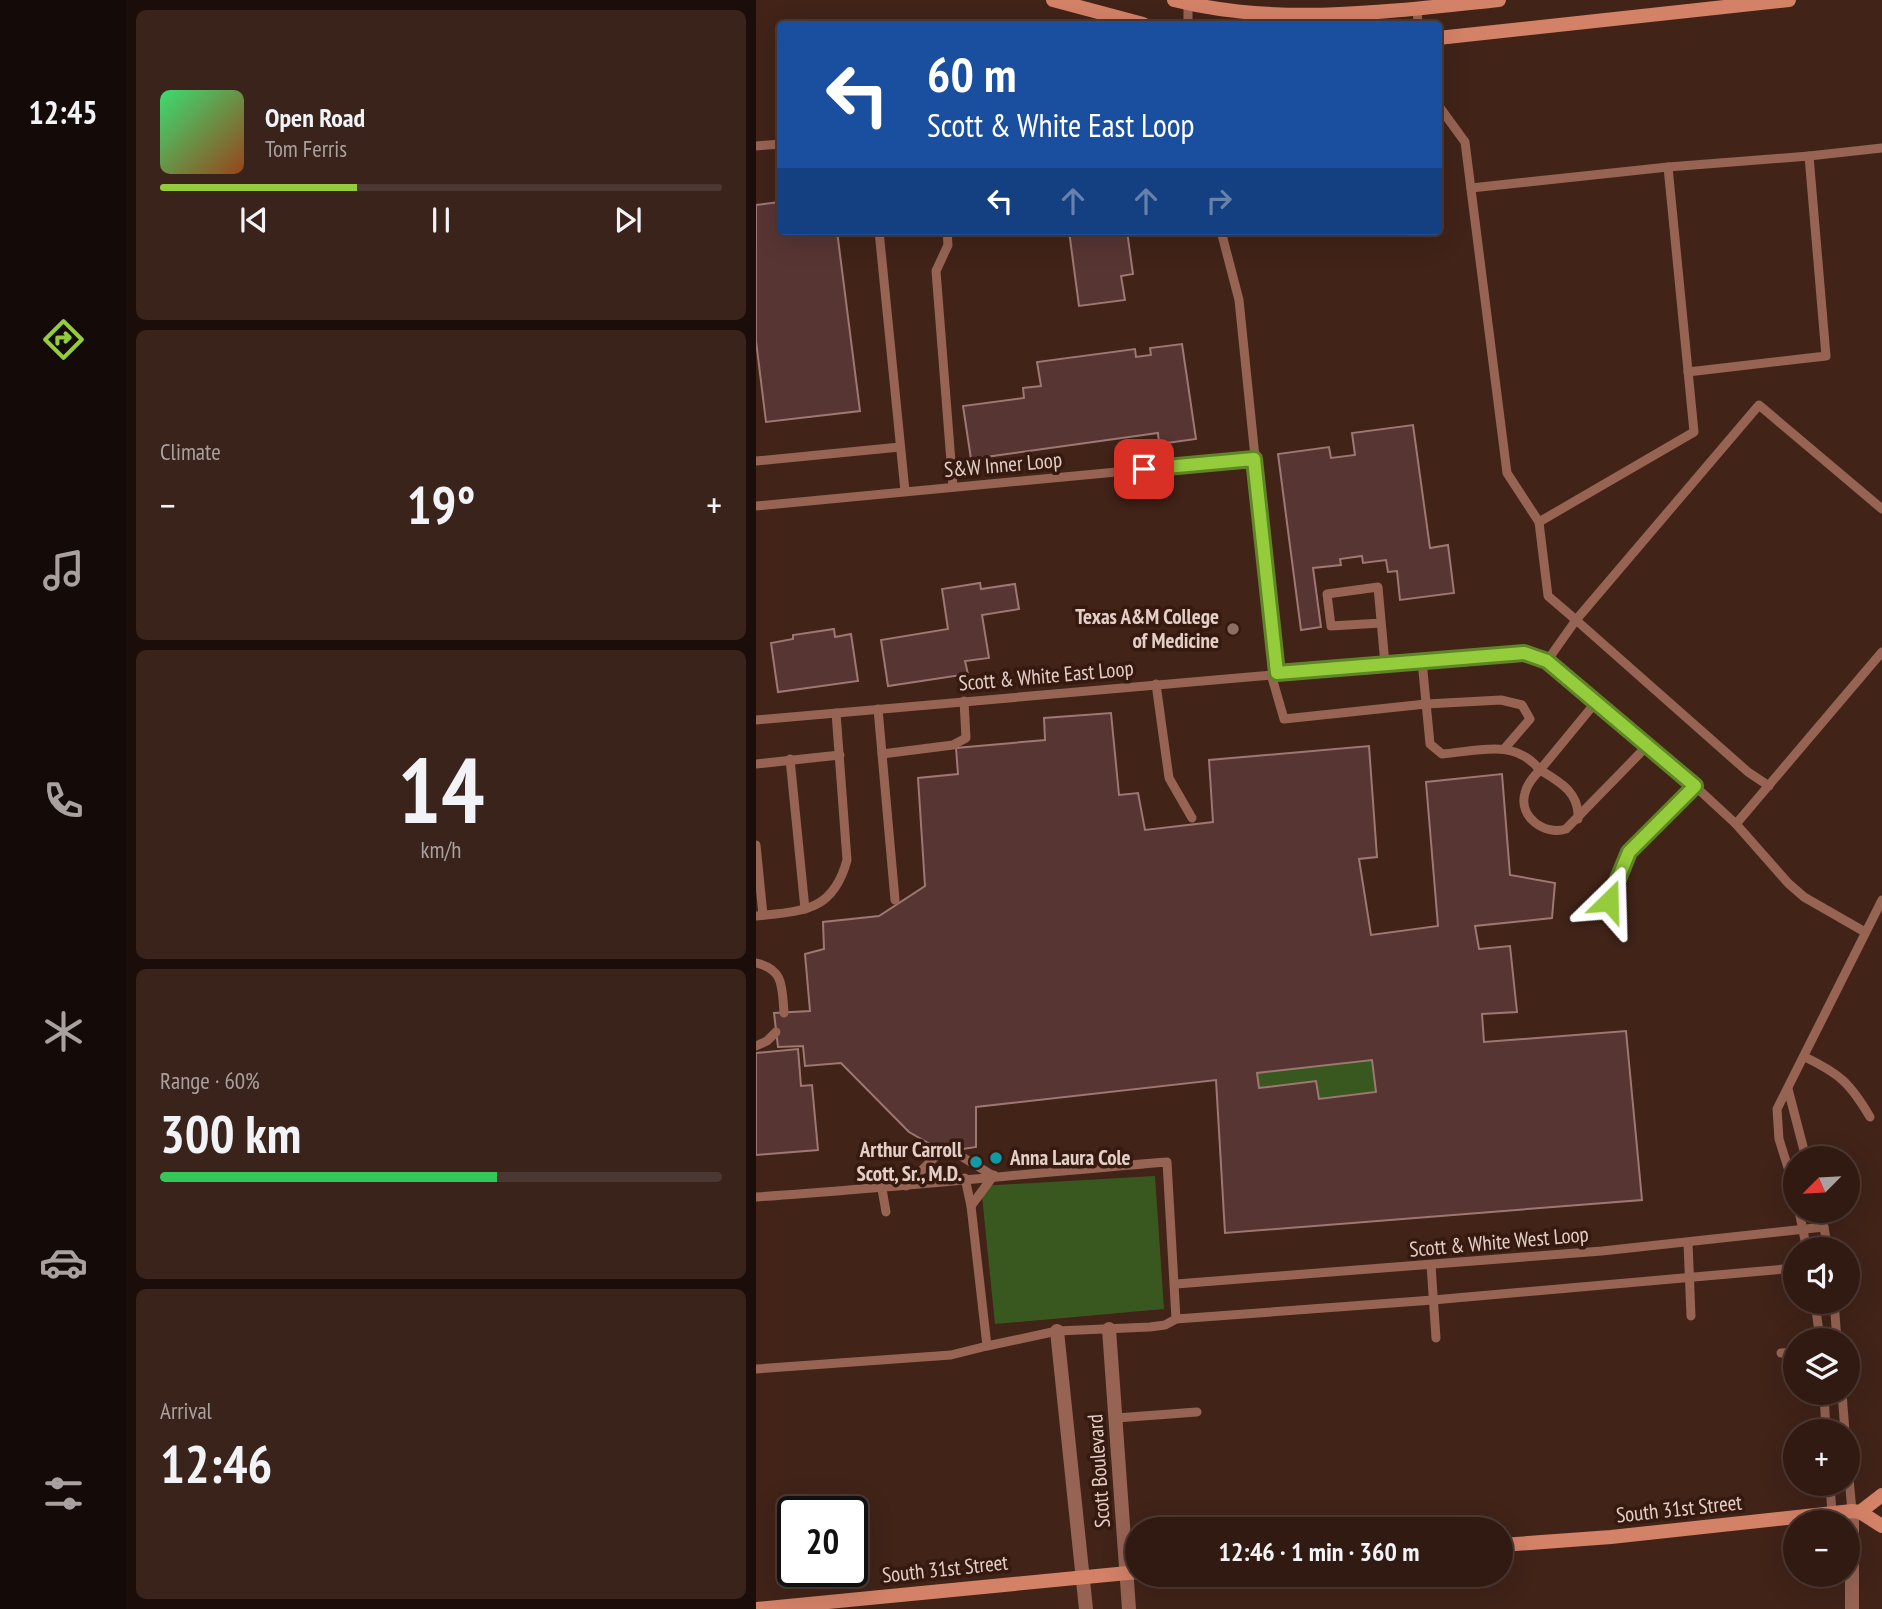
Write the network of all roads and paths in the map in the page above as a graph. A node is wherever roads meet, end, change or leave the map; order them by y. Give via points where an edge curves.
1 (1053, 0) edge
2 (1499, 0) edge
3 (1790, 0) edge
4 (1184, 1) edge
5 (1417, 9) junction
6 (1132, 21) edge
7 (1187, 21) edge
8 (1418, 21) edge
9 (1442, 38) edge
10 (1442, 111) edge
11 (777, 144) edge
12 (756, 146) edge
13 (1882, 148) edge
14 (1810, 156) junction
15 (1668, 167) junction
16 (1471, 188) junction
17 (879, 235) edge
18 (947, 235) edge
19 (1222, 235) edge
20 (1688, 372) junction
21 (900, 447) junction
22 (1254, 459) junction
23 (756, 461) edge
24 (953, 487) junction
25 (905, 491) junction
26 (756, 506) edge
27 (1882, 509) edge
28 (1539, 522) junction
29 (1576, 620) junction
30 (1381, 624) junction
31 (1882, 652) edge
32 (1422, 661) junction
33 (1547, 661) junction
34 (1385, 664) junction
35 (1274, 674) junction
36 (1156, 684) junction
37 (964, 701) junction
38 (1596, 702) junction
39 (1426, 704) junction
40 (878, 709) junction
41 (836, 713) junction
42 (756, 720) edge
43 (1648, 745) junction
44 (1505, 748) junction
45 (882, 754) junction
46 (840, 755) junction
47 (790, 759) junction
48 (756, 764) edge
49 (1540, 770) junction
50 (1695, 786) junction
51 (1769, 786) junction
52 (1192, 818) dead end
53 (1578, 819) junction
54 (1736, 824) junction
55 (756, 845) edge
56 (895, 900) dead end
57 (1882, 900) edge
58 (1609, 901) dead end
59 (805, 909) junction
60 (760, 916) edge
61 (1865, 932) junction
62 (756, 964) edge
63 (785, 1013) dead end
64 (776, 1031) dead end
65 (756, 1046) edge
66 (1805, 1057) junction
67 (1788, 1089) junction
68 (1870, 1117) dead end
69 (1804, 1146) edge
70 (1783, 1149) edge
71 (959, 1155) dead end
72 (936, 1156) dead end
73 (993, 1175) junction
74 (965, 1178) junction
75 (906, 1186) junction
76 (882, 1189) junction
77 (756, 1197) edge
78 (971, 1206) junction
79 (886, 1212) dead end
80 (1801, 1223) edge
81 (1823, 1223) edge
82 (1824, 1227) junction
83 (1802, 1229) junction
84 (1804, 1237) edge
85 (1826, 1237) edge
86 (1688, 1243) junction
87 (1431, 1265) junction
88 (1783, 1269) edge
89 (1690, 1277) junction
90 (1176, 1284) junction
91 (1433, 1300) junction
92 (1691, 1316) dead end
93 (1176, 1319) junction
94 (1109, 1329) junction
95 (1057, 1331) junction
96 (1436, 1338) dead end
97 (986, 1346) junction
98 (756, 1369) edge
99 (1197, 1412) dead end
100 (1116, 1418) junction
101 (1882, 1495) edge
102 (1859, 1510) edge
103 (1860, 1514) edge
104 (1126, 1517) edge
105 (1783, 1522) edge
106 (1882, 1526) edge
107 (1513, 1544) edge
108 (1125, 1573) edge
109 (1081, 1577) junction
110 (1131, 1587) edge
111 (1847, 1587) edge
112 (1853, 1587) edge
113 (757, 1609) edge
114 (1086, 1609) edge
115 (1129, 1609) edge
116 (1852, 1609) edge

1 - 6 main road
2 - 5 main road
3 - 9 main road
4 - 5 main road via 1240,11 1293,13
4 - 7 lane
5 - 8 lane
10 - 16 lane via 1465,142
11 - 12 lane
13 - 14 lane
14 - 15 lane
14 - 20 lane via 1826,356
15 - 16 lane
15 - 20 lane
16 - 28 lane via 1507,473
17 - 21 lane
18 - 24 lane via 948,246 936,271
19 - 22 lane via 1239,300
20 - 28 lane via 1694,432
21 - 23 lane
21 - 25 lane
22 - 24 lane, S&W Inner Loop
22 - 35 lane
24 - 25 lane, S&W Inner Loop
25 - 26 lane, S&W Inner Loop
27 - 29 lane via 1759,405
28 - 29 lane via 1548,596
29 - 33 lane
29 - 51 lane
30 - 30 lane via 1378,587 1327,594 1331,626
30 - 34 lane
31 - 51 lane
32 - 33 lane, Scott & White East Loop via 1524,653
32 - 34 lane, Scott & White East Loop
32 - 39 lane
33 - 38 lane, Scott & White East Loop
34 - 35 lane, Scott & White East Loop
35 - 36 lane, Scott & White East Loop
35 - 39 lane via 1284,719
36 - 37 lane, Scott & White East Loop
36 - 52 lane via 1169,778
37 - 40 lane, Scott & White East Loop
37 - 45 lane via 966,738 953,745
38 - 43 lane, Scott & White East Loop
38 - 49 lane
39 - 44 lane via 1427,735 1436,751
39 - 44 lane via 1501,700 1522,705 1530,719
40 - 41 lane, Scott & White East Loop
40 - 45 lane
41 - 42 lane, Scott & White East Loop
41 - 46 lane
43 - 50 lane, Scott & White East Loop
43 - 53 lane
44 - 49 lane via 1524,753
45 - 56 lane
46 - 47 lane
46 - 59 lane via 847,860 841,881 830,896
47 - 48 lane
47 - 59 lane
49 - 53 lane via 1571,792 1577,801
49 - 53 lane via 1524,795 1533,821 1556,832
50 - 54 lane, Scott & White East Loop
50 - 58 lane via 1629,852
51 - 54 lane
54 - 61 lane, Scott & White East Loop via 1804,897
55 - 60 lane
57 - 61 lane
59 - 60 lane
61 - 66 lane
62 - 63 lane via 769,966 781,977
64 - 65 lane
66 - 67 lane
66 - 68 lane via 1838,1072
67 - 69 lane
67 - 70 lane via 1777,1109
71 - 73 lane
72 - 75 lane
73 - 74 lane
73 - 78 lane
73 - 90 lane via 1167,1162
74 - 75 lane
74 - 78 lane
75 - 76 lane
76 - 77 lane
76 - 79 lane
78 - 97 lane
80 - 83 lane
81 - 82 lane
82 - 83 lane, Scott & White West Loop
82 - 85 lane
83 - 84 lane
83 - 86 lane, Scott & White West Loop
86 - 87 lane, Scott & White West Loop
86 - 89 lane
87 - 90 lane, Scott & White West Loop
87 - 91 lane
88 - 89 lane
89 - 91 lane
89 - 92 lane
90 - 93 lane
91 - 93 lane
91 - 96 lane
93 - 94 lane via 1165,1325
94 - 95 lane
94 - 100 street, Scott Boulevard
95 - 97 lane
95 - 109 street, Scott Boulevard
97 - 98 lane via 951,1355
99 - 100 lane
100 - 104 street, Scott Boulevard
101 - 102 main road, South 31st Street
103 - 106 main road
105 - 107 main road, South 31st Street
108 - 109 main road, South 31st Street
109 - 113 main road, South 31st Street
109 - 114 street, Scott Boulevard
110 - 115 street, Scott Boulevard
111 - 116 street
112 - 116 street

